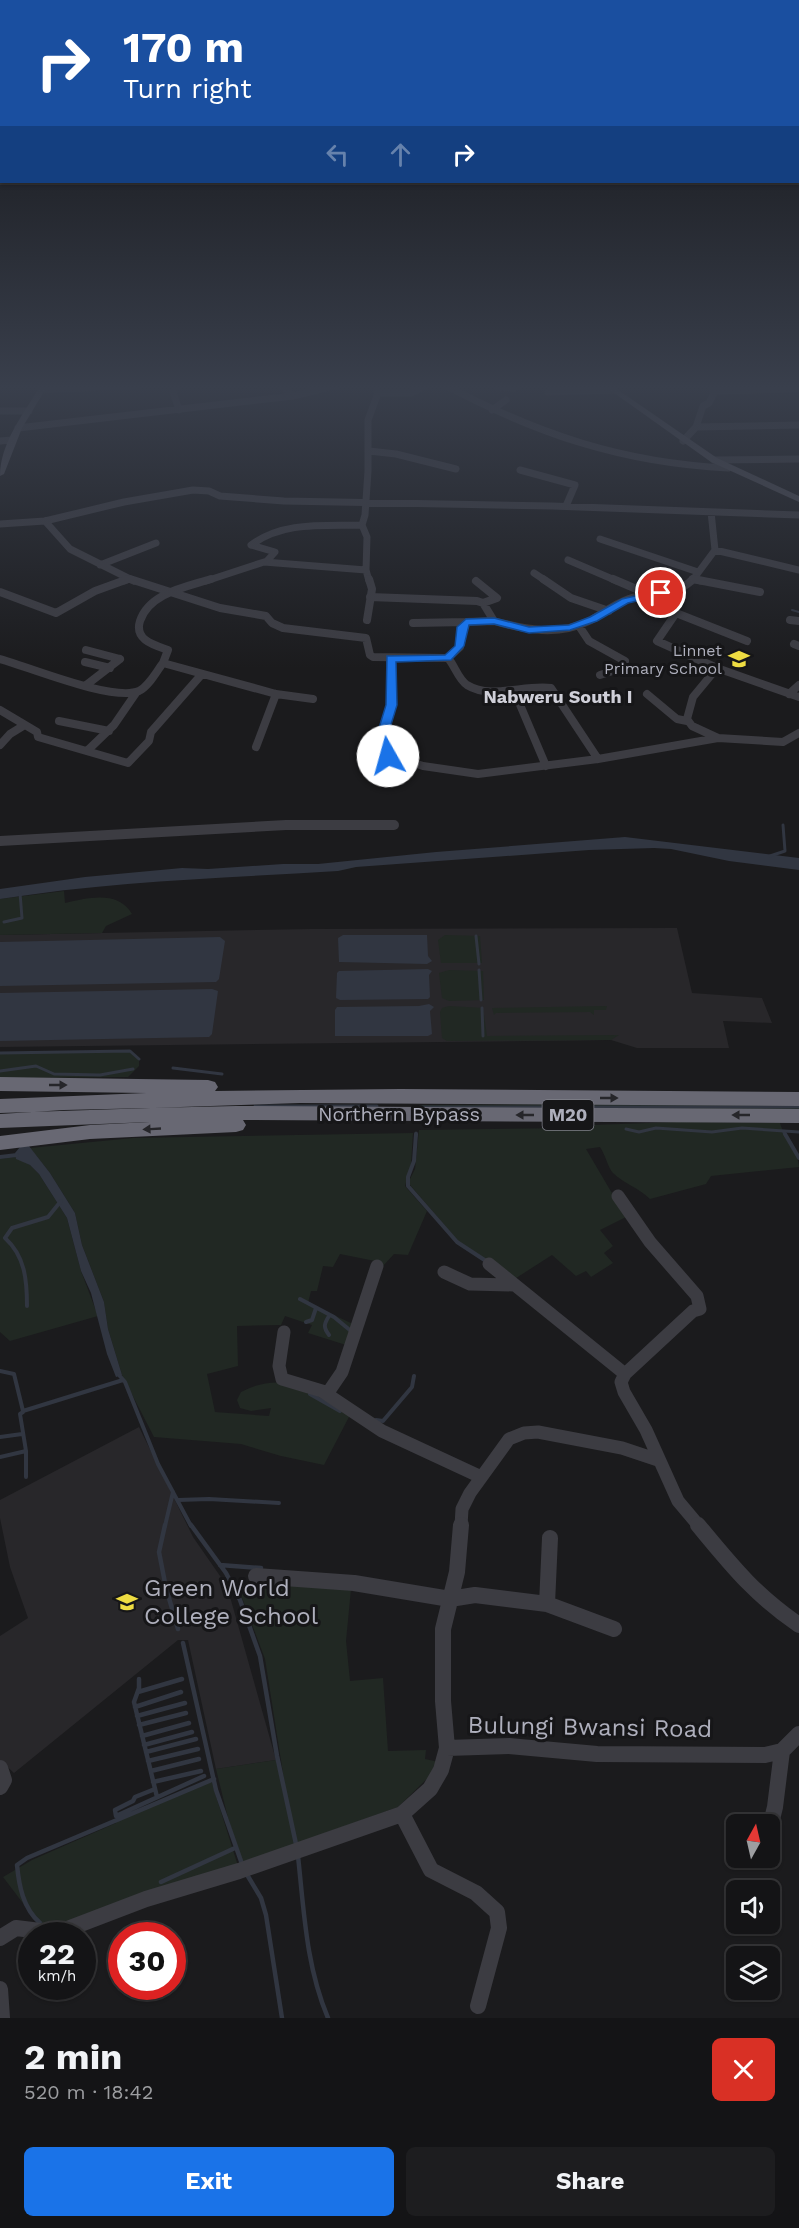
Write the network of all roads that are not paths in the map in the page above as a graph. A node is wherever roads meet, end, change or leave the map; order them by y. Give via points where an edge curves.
1 (367, 479) edge
2 (554, 479) edge
3 (579, 479) edge
4 (754, 479) edge
5 (575, 485) junction
6 (799, 499) edge
7 (366, 502) junction
8 (566, 506) junction
9 (711, 512) junction
10 (799, 515) edge
11 (45, 521) junction
12 (0, 524) edge
13 (362, 525) junction
14 (600, 539) dead end
15 (156, 543) dead end
16 (715, 550) junction
17 (568, 560) dead end
18 (266, 562) junction
19 (100, 565) junction
20 (366, 570) junction
21 (799, 570) edge
22 (698, 572) junction
23 (534, 573) dead end
24 (129, 579) junction
25 (692, 579) junction
26 (477, 581) dead end
27 (0, 592) edge
28 (760, 592) dead end
29 (168, 593) junction
30 (661, 593) junction
31 (648, 594) junction
32 (370, 597) junction
33 (483, 603) junction
34 (609, 611) junction
35 (676, 613) junction
36 (790, 620) dead end
37 (367, 621) dead end
38 (494, 621) junction
39 (799, 621) edge
40 (466, 622) junction
41 (413, 623) dead end
42 (579, 626) junction
43 (747, 641) dead end
44 (86, 650) dead end
45 (0, 658) edge
46 (448, 658) junction
47 (390, 659) junction
48 (85, 662) dead end
49 (163, 663) junction
50 (110, 668) junction
51 (717, 668) junction
52 (202, 674) junction
53 (600, 675) dead end
54 (799, 685) edge
55 (85, 686) junction
56 (499, 692) junction
57 (136, 693) junction
58 (276, 694) junction
59 (647, 694) dead end
60 (789, 694) junction
61 (799, 697) edge
62 (313, 699) dead end
63 (0, 710) edge
64 (59, 721) dead end
65 (687, 721) junction
66 (23, 726) junction
67 (109, 731) junction
68 (799, 733) edge
69 (718, 738) junction
70 (0, 745) edge
71 (256, 747) dead end
72 (88, 750) junction
73 (598, 759) junction
74 (546, 766) junction
75 (394, 825) dead end
76 (0, 841) edge
77 (0, 1084) edge
78 (799, 1099) edge
79 (0, 1106) edge
80 (339, 1106) junction
81 (799, 1116) edge
82 (0, 1121) edge
83 (0, 1143) edge
84 (618, 1196) dead end
85 (489, 1264) dead end
86 (377, 1266) dead end
87 (444, 1272) dead end
88 (514, 1285) junction
89 (284, 1332) dead end
90 (625, 1374) junction
91 (327, 1394) junction
92 (658, 1460) junction
93 (481, 1477) junction
94 (550, 1538) dead end
95 (256, 1576) dead end
96 (455, 1598) junction
97 (547, 1604) junction
98 (799, 1625) edge
99 (614, 1629) dead end
100 (799, 1734) edge
101 (447, 1749) junction
102 (782, 1751) junction
103 (0, 1768) edge
104 (0, 1787) edge
105 (402, 1814) junction
106 (773, 1814) edge
107 (0, 1938) edge
108 (0, 1989) edge
109 (478, 2006) dead end
110 (2, 2018) edge

1 - 7 street
2 - 5 street
3 - 5 street
4 - 6 main road
5 - 8 street
7 - 8 street
7 - 11 street via 262,500 193,490
7 - 13 street
8 - 9 street
9 - 10 street
9 - 16 street
11 - 12 street
11 - 19 street via 70,549
13 - 18 street via 276,530 251,545 276,553
13 - 20 street via 367,537
14 - 22 street
15 - 19 street
16 - 21 street
16 - 22 street
17 - 31 street
18 - 20 street
18 - 29 street
19 - 24 street
20 - 32 street via 372,589
22 - 25 street
23 - 34 street via 572,598
24 - 27 street via 95,591 56,613
24 - 29 street
25 - 28 street
25 - 30 street via 678,591
26 - 33 street via 497,598
29 - 47 street via 266,616 283,628 366,638 370,655
29 - 49 street via 149,604 138,627 146,642 168,650
30 - 31 street
30 - 35 street
31 - 34 street
32 - 33 street
32 - 37 street
33 - 38 street
34 - 42 street
35 - 43 street
35 - 51 street via 657,641
36 - 39 street
38 - 40 street
38 - 42 street via 529,630
40 - 41 street
40 - 46 street via 459,646
42 - 53 street via 589,641 624,661 619,669
44 - 50 street via 120,659
45 - 55 street
46 - 47 street
46 - 56 street via 465,684
47 - 74 street via 392,705 385,728 388,756 464,773
48 - 50 street
49 - 52 street
49 - 57 street
50 - 55 street
51 - 60 street
51 - 65 street via 688,703
52 - 58 street
52 - 72 street via 128,763
54 - 60 street
55 - 57 street
56 - 73 street via 551,688
56 - 74 street via 518,700
57 - 67 street
58 - 62 street
58 - 71 street
59 - 65 street via 677,719
60 - 61 street
63 - 66 street
64 - 67 street
65 - 69 street
66 - 70 street
66 - 72 street via 37,732 38,737
67 - 72 street
68 - 69 street via 783,742
69 - 73 street
73 - 74 street
75 - 76 street via 274,826
77 -> 80 highway via 264,1088
80 -> 78 highway, Northern Bypass
79 - 80 highway, Northern Bypass / M20 via 88,1101
81 -> 80 highway, Northern Bypass / M20
80 - 82 highway, Northern Bypass / M20
80 -> 83 highway via 234,1125 90,1132
84 - 90 street via 650,1242 697,1296 699,1310 693,1311
85 - 88 street
86 - 91 street via 342,1372
87 - 88 street via 470,1284
88 - 90 street
89 - 91 street via 279,1366 282,1379
90 - 92 street via 621,1382 624,1392
91 - 93 street via 381,1430
92 - 93 street via 622,1448 531,1432 509,1439
92 - 98 street via 678,1501 744,1581
93 - 96 street via 462,1509
94 - 97 street
95 - 96 street via 354,1583
96 - 97 street via 475,1595
96 - 101 street via 443,1629
97 - 99 street
100 - 102 street
101 - 102 street, Bulungi Bwansi Road via 509,1746 597,1754 765,1755
101 - 105 street, Bulungi Bwansi Road via 430,1789
102 - 106 street
103 - 104 street via 5,1777
105 - 107 street, Bulungi Bwansi Road via 146,1899 57,1933 16,1928
105 - 109 street via 431,1870 476,1893 497,1912 500,1928
108 - 110 street

